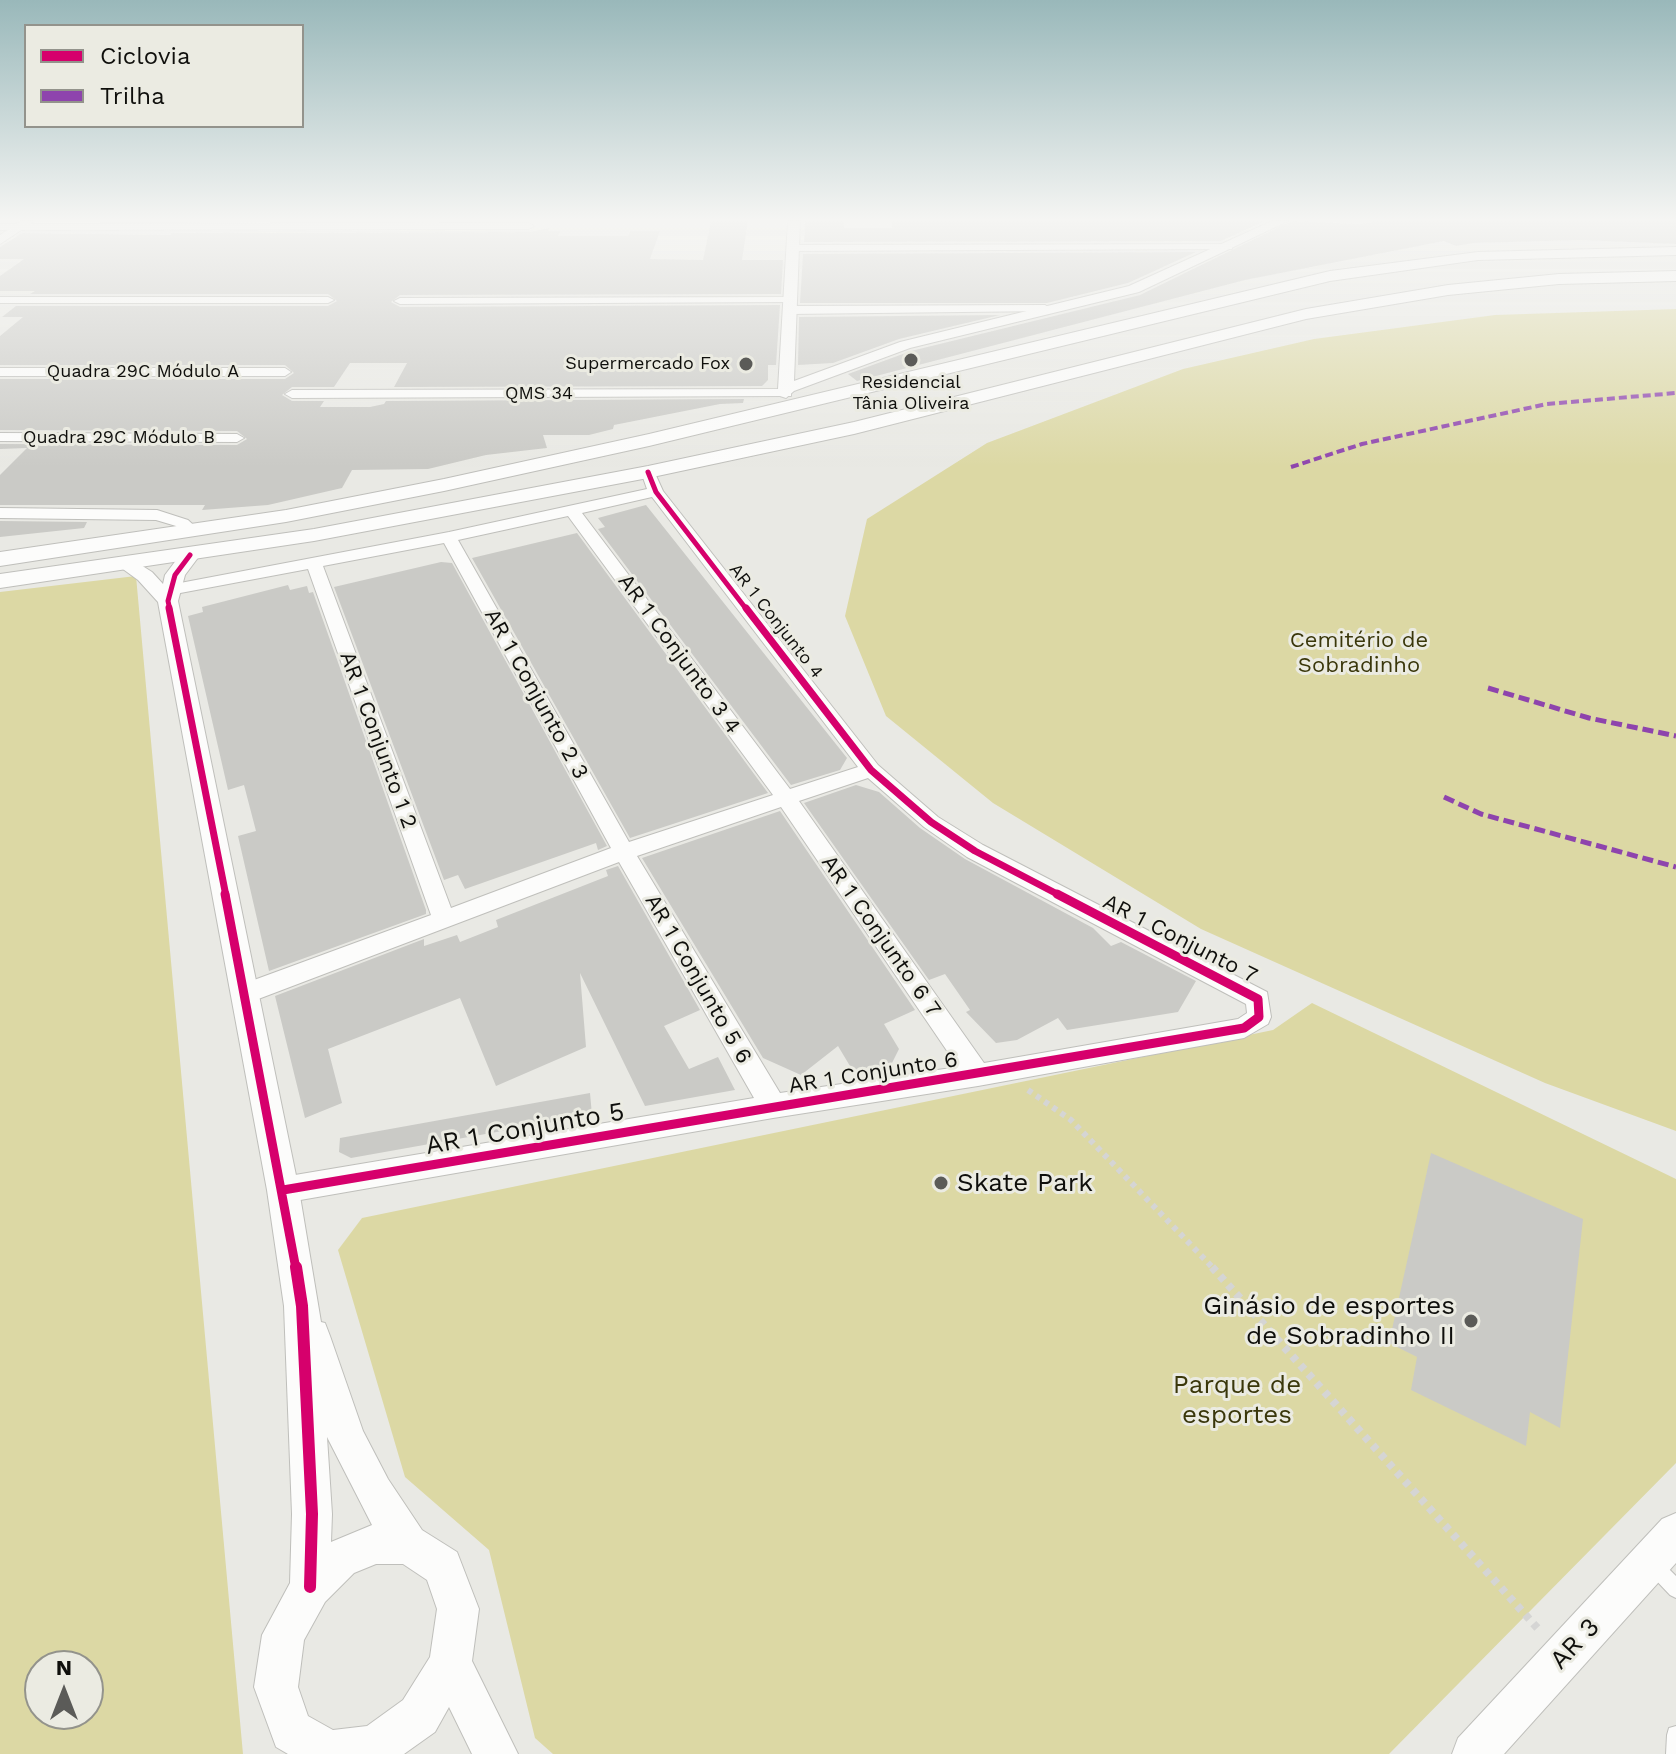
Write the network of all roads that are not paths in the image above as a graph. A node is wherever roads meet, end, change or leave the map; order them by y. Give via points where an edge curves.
1 (581, 303) edge
2 (1072, 303) edge
3 (1211, 303) edge
4 (1372, 303) edge
5 (790, 305) junction
6 (1045, 309) junction
7 (959, 364) junction
8 (0, 372) edge
9 (285, 372) dead end
10 (786, 391) junction
11 (999, 392) junction
12 (292, 394) dead end
13 (824, 397) junction
14 (772, 410) junction
15 (0, 437) edge
16 (237, 438) dead end
17 (649, 440) junction
18 (587, 454) junction
19 (648, 472) junction
20 (593, 482) junction
21 (656, 492) junction
22 (572, 510) junction
23 (0, 513) edge
24 (192, 531) junction
25 (449, 537) junction
26 (190, 555) junction
27 (0, 559) edge
28 (314, 563) junction
29 (126, 564) junction
30 (0, 581) edge
31 (165, 594) junction
32 (871, 770) junction
33 (785, 797) junction
34 (624, 852) junction
35 (443, 918) junction
36 (244, 994) junction
37 (990, 1073) junction
38 (773, 1106) junction
39 (283, 1190) junction
40 (302, 1306) junction
41 (408, 1544) junction
42 (1667, 1561) edge
43 (310, 1587) junction
44 (450, 1664) junction
45 (1676, 1735) edge
46 (329, 1753) edge
47 (496, 1754) edge
48 (1474, 1754) edge
49 (1675, 1754) edge

1 - 5 street
2 - 6 street
3 - 7 main road
4 - 11 main road via 1306,314
5 - 6 street
5 - 10 street
6 - 10 street via 905,345
7 - 11 main road via 995,363 1010,369 1017,380
7 - 13 main road
8 - 9 street, Quadra 29C Módulo A
10 - 12 street, QMS 34
10 - 13 street
10 - 14 street
11 - 19 main road
13 - 14 main road
14 - 17 main road
15 - 16 street, Quadra 29C Módulo B
17 - 18 main road
17 - 19 main road via 638,459
18 - 20 main road via 603,461 604,472
18 - 24 main road
19 - 20 main road
19 - 21 street, AR 1 Conjunto 4
20 - 26 main road
21 - 22 street
21 - 32 street, AR 1 Conjunto 4
22 - 25 street
22 - 33 street, AR 1 Conjunto 3 4
23 - 24 street via 157,515
24 - 27 main road
25 - 28 street
25 - 34 street, AR 1 Conjunto 2 3
26 - 29 main road
26 - 31 street
28 - 31 street
28 - 35 street, AR 1 Conjunto 1 2
29 - 30 main road
29 - 31 street
31 - 36 street
32 - 33 street
32 - 37 street, AR 1 Conjunto 7 via 931,822 975,851 1258,999 1259,1017 1244,1028
33 - 34 street
33 - 37 street, AR 1 Conjunto 6 7
34 - 35 street
34 - 38 street, AR 1 Conjunto 5 6
35 - 36 street
36 - 39 street
37 - 38 street, AR 1 Conjunto 6
38 - 39 street, AR 1 Conjunto 5
39 - 40 street
40 - 41 street via 347,1439
40 - 43 street via 312,1514
41 - 43 street via 375,1544 340,1559
41 - 44 street via 443,1566 458,1609
42 - 48 street, AR 3 via 1563,1657
43 - 46 street via 283,1635 276,1687 292,1731
44 - 46 street via 419,1716 375,1748
44 - 47 street
45 - 49 lane

